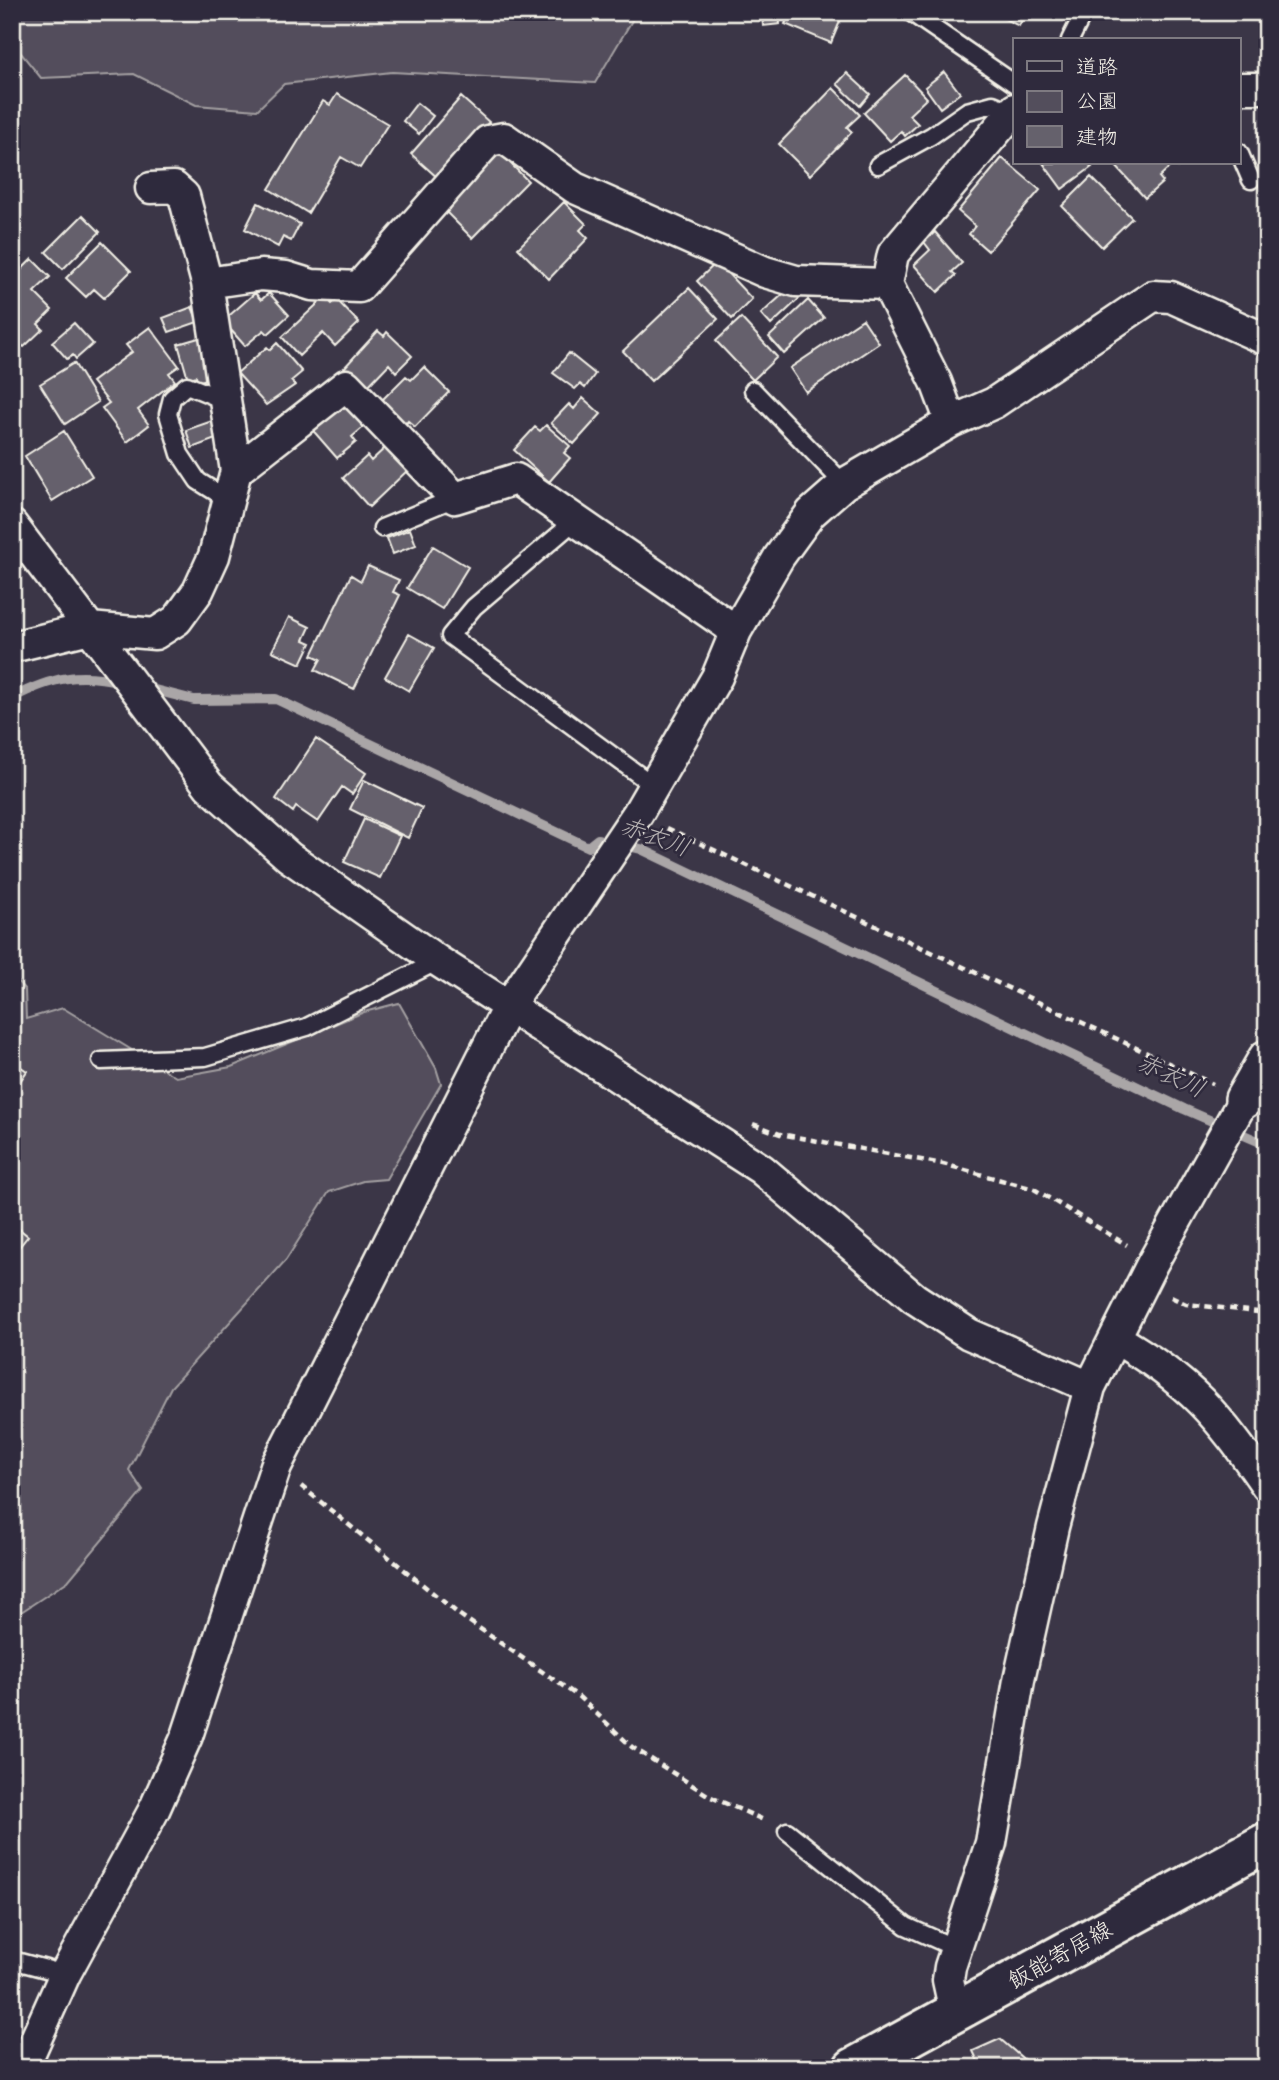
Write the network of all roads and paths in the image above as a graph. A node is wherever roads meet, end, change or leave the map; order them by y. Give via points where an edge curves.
1 (909, 12) edge
2 (1084, 12) edge
3 (928, 17) edge
4 (1071, 38) edge
5 (1240, 88) edge
6 (1267, 88) edge
7 (1013, 100) edge
8 (1013, 101) edge
9 (1013, 102) edge
10 (1240, 154) edge
11 (878, 165) dead end
12 (1251, 180) dead end
13 (151, 188) dead end
14 (206, 283) junction
15 (887, 284) junction
16 (1267, 340) edge
17 (753, 390) dead end
18 (228, 401) junction
19 (951, 422) junction
20 (236, 471) junction
21 (844, 484) junction
22 (455, 498) junction
23 (230, 501) junction
24 (576, 520) junction
25 (12, 525) edge
26 (382, 528) dead end
27 (90, 628) junction
28 (736, 631) junction
29 (12, 647) edge
30 (654, 786) junction
31 (638, 813) junction
32 (438, 961) junction
33 (509, 1005) junction
34 (1267, 1059) edge
35 (101, 1061) dead end
36 (1244, 1099) junction
37 (751, 1123) dead end
38 (1146, 1274) junction
39 (1267, 1313) edge
40 (1115, 1338) junction
41 (1090, 1387) junction
42 (276, 1466) junction
43 (1267, 1486) edge
44 (787, 1831) joint
45 (1267, 1842) edge
46 (954, 1948) junction
47 (12, 1960) edge
48 (65, 1974) junction
49 (955, 2012) junction
50 (23, 2068) edge
51 (853, 2068) edge

1 - 3 lane
2 - 4 lane
3 - 7 lane
5 - 6 street
8 - 11 lane via 967,111
9 - 15 street via 893,254
10 - 12 lane
13 - 14 street via 174,187 184,196
14 - 15 street via 261,275 312,285 359,287 488,142 504,138 575,188 765,272 796,281
14 - 18 street
15 - 19 street
16 - 19 street via 1171,297 1153,296 994,403
17 - 21 lane
18 - 20 street
18 - 23 lane via 187,386 172,398 168,414 180,454 198,481
19 - 21 street
20 - 22 street via 346,385
20 - 23 street
21 - 28 street via 811,513
22 - 24 street via 516,479
22 - 26 lane
23 - 27 street via 214,556 198,591 177,620 155,634
24 - 28 street
24 - 30 lane via 474,607 450,636
25 - 27 street
27 - 29 street
27 - 32 street via 209,786 289,856
28 - 30 street via 717,677
30 - 31 street
31 - 33 street
31 - 36 path
32 - 33 street
32 - 35 lane via 307,1027 205,1057
33 - 41 street via 761,1169 914,1298 969,1334
33 - 42 street
34 - 36 street
36 - 38 street
37 - 38 path via 780,1134 943,1164 1034,1189 1107,1231
38 - 39 path via 1186,1304
38 - 40 street
40 - 41 street
40 - 43 street via 1152,1359 1205,1403
41 - 46 street via 1019,1680 991,1843
42 - 44 path via 460,1615 579,1697 632,1747 711,1797
42 - 48 street via 187,1736 155,1810
44 - 46 lane via 906,1926
45 - 49 main road, 飯能寄居線
46 - 49 street via 948,1980
47 - 48 lane
48 - 50 street
49 - 51 main road, 飯能寄居線

